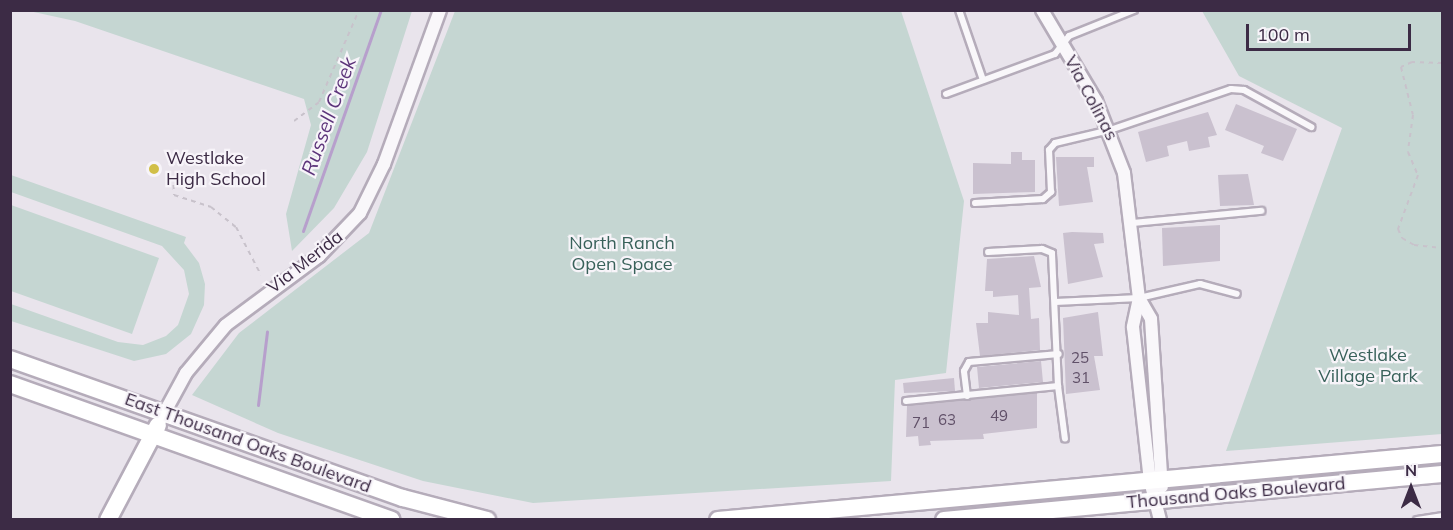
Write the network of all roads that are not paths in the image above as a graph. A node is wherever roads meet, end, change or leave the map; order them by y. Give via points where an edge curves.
1 (440, 10) edge
2 (959, 10) edge
3 (1042, 10) edge
4 (1134, 10) edge
5 (1063, 45) junction
6 (982, 80) junction
7 (946, 94) dead end
8 (1311, 128) dead end
9 (1110, 130) junction
10 (975, 203) dead end
11 (1261, 211) dead end
12 (1133, 224) junction
13 (988, 252) dead end
14 (1237, 294) dead end
15 (1139, 298) junction
16 (1055, 302) junction
17 (1059, 354) junction
18 (10, 359) edge
19 (10, 384) edge
20 (1058, 386) junction
21 (967, 396) junction
22 (906, 401) dead end
23 (159, 424) junction
24 (1065, 439) dead end
25 (1443, 454) edge
26 (1443, 474) edge
27 (1157, 480) junction
28 (1158, 500) junction
29 (1443, 516) edge
30 (108, 519) edge
31 (392, 519) edge
32 (488, 519) edge
33 (718, 519) edge
34 (944, 519) edge
35 (1160, 519) edge
36 (1417, 519) edge

1 - 23 street, Via Merida via 384,164 360,213 319,256 226,325 186,373
2 - 6 lane
3 - 5 street, Via Colinas
4 - 5 lane via 1069,36
5 - 6 lane via 1055,54
5 - 9 street, Via Colinas
6 - 7 lane
8 - 9 lane via 1237,88
9 - 10 lane via 1051,145 1051,192 1043,199
9 - 12 street, Via Colinas via 1124,173
11 - 12 lane
12 - 15 street, Via Colinas
13 - 16 lane via 1048,249
14 - 15 lane via 1200,284
15 - 16 lane
15 - 27 street, Via Colinas via 1133,327
15 - 27 street, Via Colinas via 1151,319
16 - 17 lane
17 - 20 lane
17 - 21 lane via 969,362 964,371
18 - 23 main road, East Thousand Oaks Boulevard
19 - 23 main road, East Thousand Oaks Boulevard
20 - 21 lane
20 - 24 lane
21 - 22 lane
23 - 30 main road
23 - 31 main road, East Thousand Oaks Boulevard
23 - 32 main road, East Thousand Oaks Boulevard via 403,498
25 - 27 main road, Thousand Oaks Boulevard
26 - 28 main road, Thousand Oaks Boulevard
27 - 28 street, Via Colinas
27 - 33 main road, Thousand Oaks Boulevard
28 - 34 main road, Thousand Oaks Boulevard
28 - 35 street, Via Colinas
29 - 36 lane

